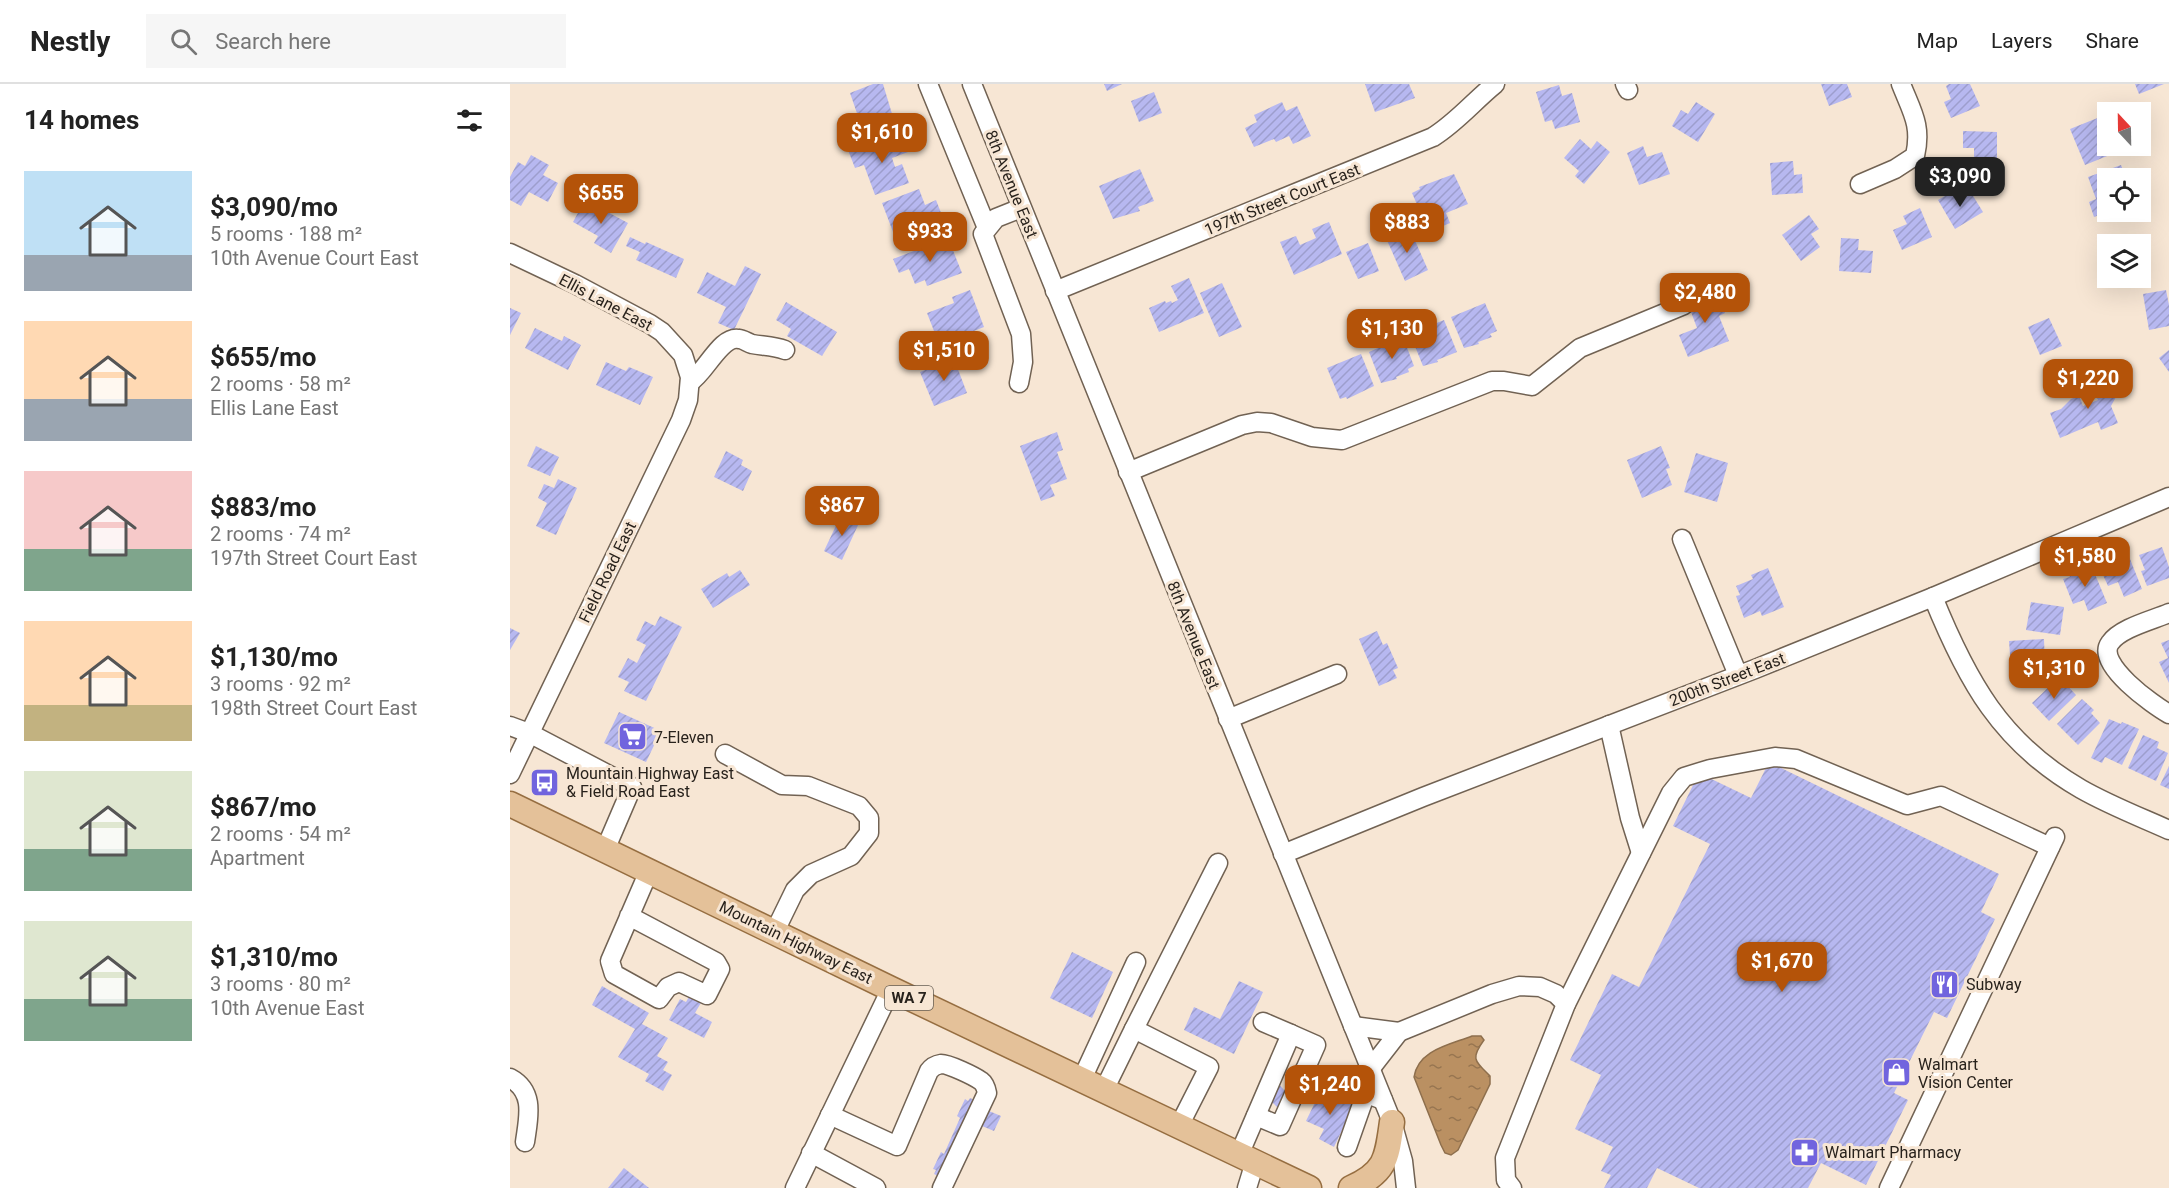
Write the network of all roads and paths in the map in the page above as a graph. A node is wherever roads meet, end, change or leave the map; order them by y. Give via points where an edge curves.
1 (928, 84) edge
2 (972, 84) edge
3 (1495, 84) edge
4 (1901, 84) edge
5 (1860, 184) dead end
6 (1021, 208) junction
7 (987, 228) junction
8 (510, 253) edge
9 (1055, 291) junction
10 (1684, 305) dead end
11 (785, 350) dead end
12 (689, 374) junction
13 (1019, 383) dead end
14 (1128, 472) junction
15 (2169, 497) edge
16 (1682, 539) dead end
17 (1933, 597) junction
18 (2169, 613) edge
19 (1337, 674) dead end
20 (1738, 675) junction
21 (2169, 714) edge
22 (1228, 719) junction
23 (1609, 725) junction
24 (510, 726) edge
25 (529, 733) junction
26 (725, 754) dead end
27 (510, 774) edge
28 (510, 804) edge
29 (2169, 830) edge
30 (605, 850) junction
31 (1641, 853) junction
32 (1283, 854) junction
33 (1218, 863) dead end
34 (649, 871) junction
35 (630, 916) junction
36 (775, 932) junction
37 (1136, 963) dead end
38 (891, 989) junction
39 (1566, 1004) junction
40 (1263, 1022) dead end
41 (1353, 1026) junction
42 (1134, 1029) junction
43 (1399, 1032) junction
44 (1292, 1034) junction
45 (1371, 1068) junction
46 (1304, 1071) junction
47 (510, 1078) edge
48 (1082, 1079) junction
49 (1104, 1090) junction
50 (1366, 1093) junction
51 (1383, 1100) junction
52 (830, 1115) junction
53 (1256, 1116) junction
54 (1392, 1122) junction
55 (1179, 1126) junction
56 (525, 1142) dead end
57 (1347, 1147) dead end
58 (811, 1153) junction
59 (1247, 1158) junction
60 (795, 1188) edge
61 (876, 1188) edge
62 (942, 1188) edge
63 (1247, 1188) edge
64 (1309, 1188) edge
65 (1351, 1188) edge
66 (1406, 1188) edge
67 (1512, 1188) edge
68 (1889, 1188) edge

1 - 7 street
2 - 6 street, 8th Avenue East
3 - 9 street, 197th Street Court East via 1447,129 1433,136
4 - 5 street via 1918,126 1915,156
6 - 7 street via 996,218
6 - 9 street, 8th Avenue East
7 - 13 street via 984,240 1021,334 1023,362
8 - 12 street, Ellis Lane East via 662,332 683,355
9 - 14 street, 8th Avenue East
10 - 14 street via 1580,348 1532,386 1492,381 1342,440 1312,437 1271,423 1242,425
11 - 12 street via 737,338 728,340 698,377
12 - 25 street, Field Road East via 688,400 681,420
14 - 22 street, 8th Avenue East
15 - 17 street, 200th Street East
16 - 20 street
17 - 20 street, 200th Street East
17 - 29 street via 1962,665 2005,729 2054,772 2083,790
18 - 21 street via 2124,632 2107,649 2118,674
19 - 22 street
20 - 23 street, 200th Street East
22 - 32 street, 8th Avenue East
23 - 31 street
23 - 32 street, 200th Street East
24 - 25 street
25 - 27 street, Field Road East
25 - 30 street via 632,787
26 - 36 street via 782,785 808,786 859,806 869,818 869,833 851,856 811,874 795,890
28 - 30 main road, Mountain Highway East / WA 7
30 - 34 main road, Mountain Highway East / WA 7
31 - 39 street
31 - 68 street via 1671,793 1684,777 1775,757 1796,759 1907,805 1941,796 2052,842
32 - 41 street, 8th Avenue East
33 - 42 street
34 - 35 street
34 - 36 main road, Mountain Highway East / WA 7
35 - 35 street via 610,961 614,974 659,999 668,987 679,982 707,995 720,969 716,962
36 - 38 main road, Mountain Highway East / WA 7
37 - 48 street
38 - 48 main road, Mountain Highway East / WA 7
38 - 52 street
39 - 43 street via 1540,987 1519,986
39 - 67 street via 1505,1158 1506,1180
40 - 44 street
41 - 43 street
41 - 45 street, 8th Avenue East
42 - 49 street
42 - 55 street via 1209,1067
43 - 45 street
44 - 46 street via 1316,1045
44 - 53 street
45 - 51 street, 8th Avenue East
46 - 50 street
46 - 53 street via 1280,1126
47 - 56 street via 517,1082 531,1106
48 - 49 main road, Mountain Highway East / WA 7
49 - 55 main road, Mountain Highway East / WA 7
50 - 51 street
50 - 57 street
51 - 54 street, 8th Avenue East
52 - 58 street
52 - 62 street via 897,1146 932,1068 947,1065 979,1080 986,1086 987,1094
53 - 59 street
54 - 65 main road via 1387,1157 1372,1176
54 - 66 street, 8th Avenue East
55 - 59 main road, Mountain Highway East / WA 7
58 - 60 street
58 - 61 street
59 - 63 street
59 - 64 main road, Mountain Highway East / WA 7

